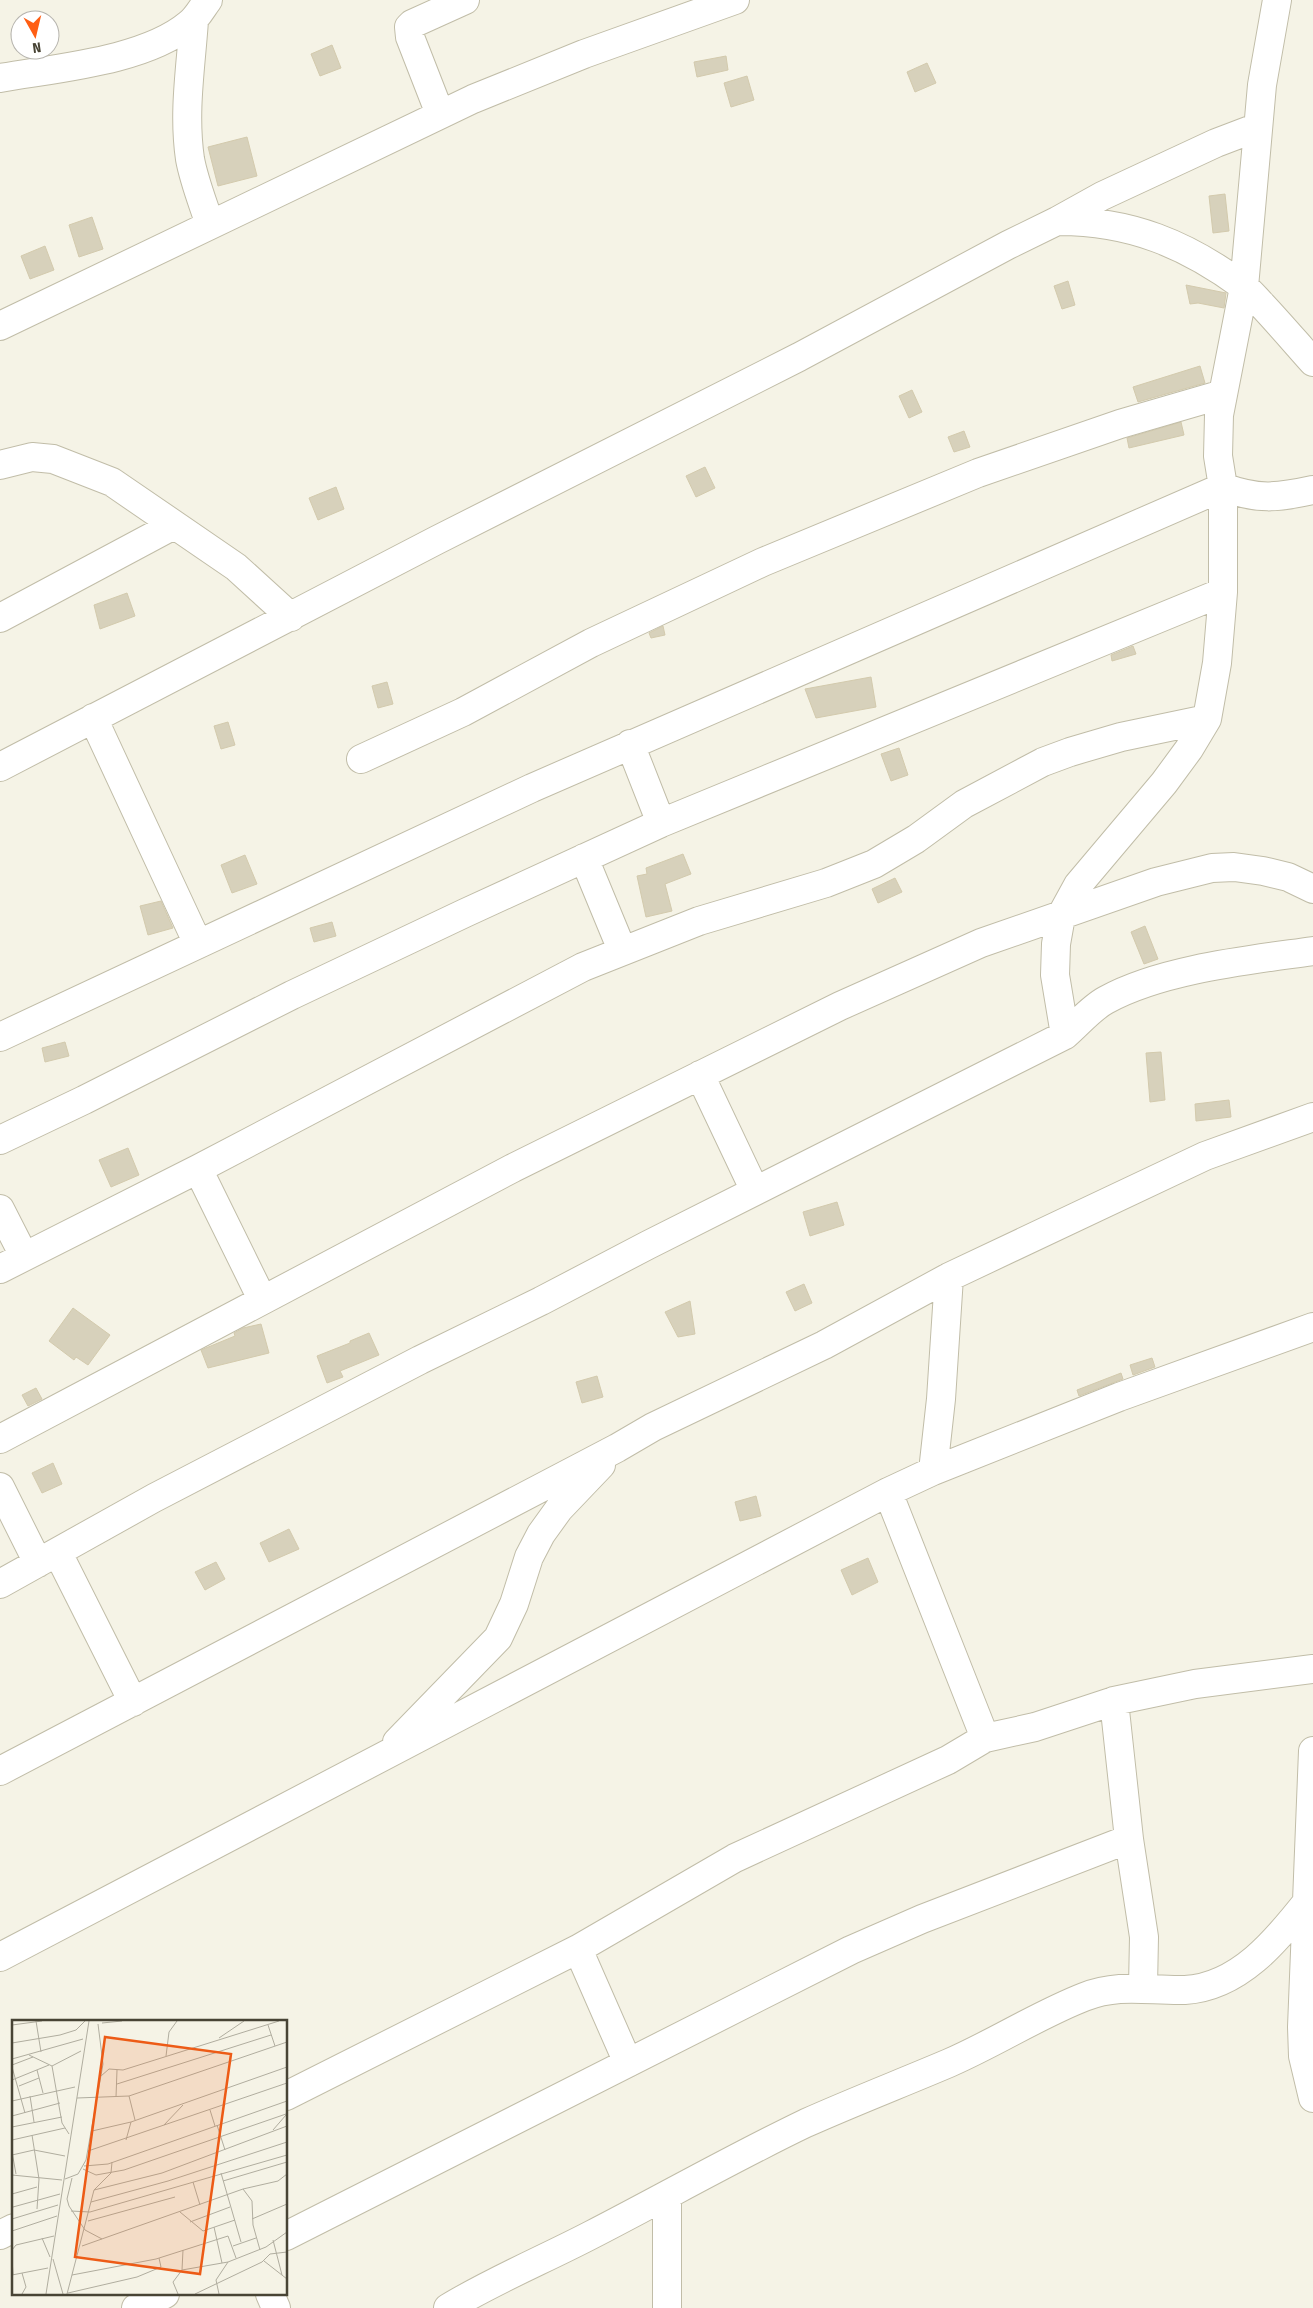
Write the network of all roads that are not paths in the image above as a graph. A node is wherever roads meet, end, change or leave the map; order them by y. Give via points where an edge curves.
1 (465, 0) edge
2 (735, 0) edge
3 (1277, 0) edge
4 (201, 10) edge
5 (0, 78) edge
6 (440, 114) junction
7 (1258, 127) junction
8 (1057, 221) junction
9 (210, 225) junction
10 (1244, 287) junction
11 (0, 326) edge
12 (1313, 362) edge
13 (1224, 394) junction
14 (0, 465) edge
15 (1224, 487) junction
16 (1313, 490) edge
17 (174, 525) junction
18 (1223, 592) junction
19 (0, 618) edge
20 (291, 618) junction
21 (93, 718) junction
22 (1207, 719) junction
23 (630, 744) junction
24 (361, 759) dead end
25 (0, 767) edge
26 (661, 823) junction
27 (584, 858) junction
28 (1313, 889) edge
29 (1061, 916) junction
30 (198, 944) junction
31 (622, 950) junction
32 (1313, 951) edge
33 (1065, 1035) junction
34 (0, 1037) edge
35 (700, 1075) junction
36 (1313, 1117) edge
37 (0, 1140) edge
38 (198, 1169) junction
39 (755, 1191) junction
40 (0, 1209) edge
41 (24, 1256) junction
42 (0, 1269) edge
43 (949, 1277) junction
44 (262, 1299) junction
45 (1313, 1327) edge
46 (0, 1439) edge
47 (618, 1448) junction
48 (933, 1472) junction
49 (0, 1487) edge
50 (888, 1492) junction
51 (48, 1558) junction
52 (0, 1584) edge
53 (1313, 1670) edge
54 (1114, 1701) junction
55 (133, 1702) junction
56 (985, 1738) junction
57 (1313, 1751) edge
58 (378, 1760) junction
59 (0, 1771) edge
60 (1129, 1839) junction
61 (1307, 1902) junction
62 (578, 1949) junction
63 (0, 1957) edge
64 (1143, 1987) junction
65 (628, 2063) junction
66 (288, 2095) edge
67 (1313, 2098) edge
68 (666, 2195) junction
69 (12, 2229) edge
70 (288, 2230) edge
71 (0, 2234) edge
72 (160, 2296) edge
73 (271, 2296) edge
74 (136, 2308) edge
75 (276, 2308) edge
76 (448, 2308) edge
77 (667, 2308) edge

1 - 6 street via 409,27
2 - 6 street via 584,54
3 - 7 street
4 - 5 street via 177,33 135,51
4 - 9 street via 187,105 188,132 196,182
6 - 9 street
7 - 8 street via 1161,168
7 - 10 street
8 - 10 street via 1118,225 1146,233 1185,250
8 - 20 street via 1008,244 799,358 437,540
9 - 11 street
10 - 12 street
10 - 13 street
13 - 15 street via 1218,436
13 - 24 street via 1120,424 978,473 762,562 599,639 463,712
14 - 17 street via 32,457 81,469 112,482
15 - 16 street via 1247,496 1266,497
15 - 18 street
15 - 23 street
17 - 19 street
17 - 20 street via 236,566
18 - 22 street via 1217,663
18 - 26 street
20 - 21 street
21 - 25 street
21 - 30 street
22 - 29 street via 1164,783 1078,885
22 - 31 street via 1121,737 1043,762 964,804 874,864 826,883 699,921
23 - 26 street
23 - 30 street via 395,850
26 - 27 street
27 - 31 street
27 - 37 street via 292,995
28 - 29 street via 1288,877 1263,871 1212,868 1156,882
29 - 33 street via 1055,975
29 - 35 street via 980,942 932,963
30 - 34 street
31 - 38 street via 530,992
32 - 33 street via 1244,960 1142,985 1104,1000
33 - 39 street
35 - 39 street
35 - 44 street
36 - 43 street via 1205,1156
38 - 41 street
38 - 44 street
39 - 51 street via 411,1364 154,1498
40 - 41 street
41 - 42 street
43 - 47 street
43 - 48 street
44 - 46 street
45 - 48 street via 1119,1397
47 - 55 street
47 - 58 street via 559,1509 541,1534 498,1638
48 - 50 street
49 - 51 street
50 - 56 street
50 - 58 street
51 - 52 street
51 - 55 street
53 - 54 street via 1194,1684
54 - 56 street via 1035,1727
54 - 60 street
55 - 59 street
56 - 62 street via 948,1760 735,1858
57 - 61 street
58 - 63 street
60 - 64 street via 1144,1937
60 - 65 street via 851,1950
61 - 64 street via 1280,1937 1226,1979 1186,1990
61 - 67 street via 1302,2027 1303,2056
62 - 65 street
62 - 66 street
64 - 68 street via 1112,1988 1085,1996 962,2057 806,2123
65 - 70 street
68 - 76 street
68 - 77 street
69 - 71 street
72 - 74 street
73 - 75 street

